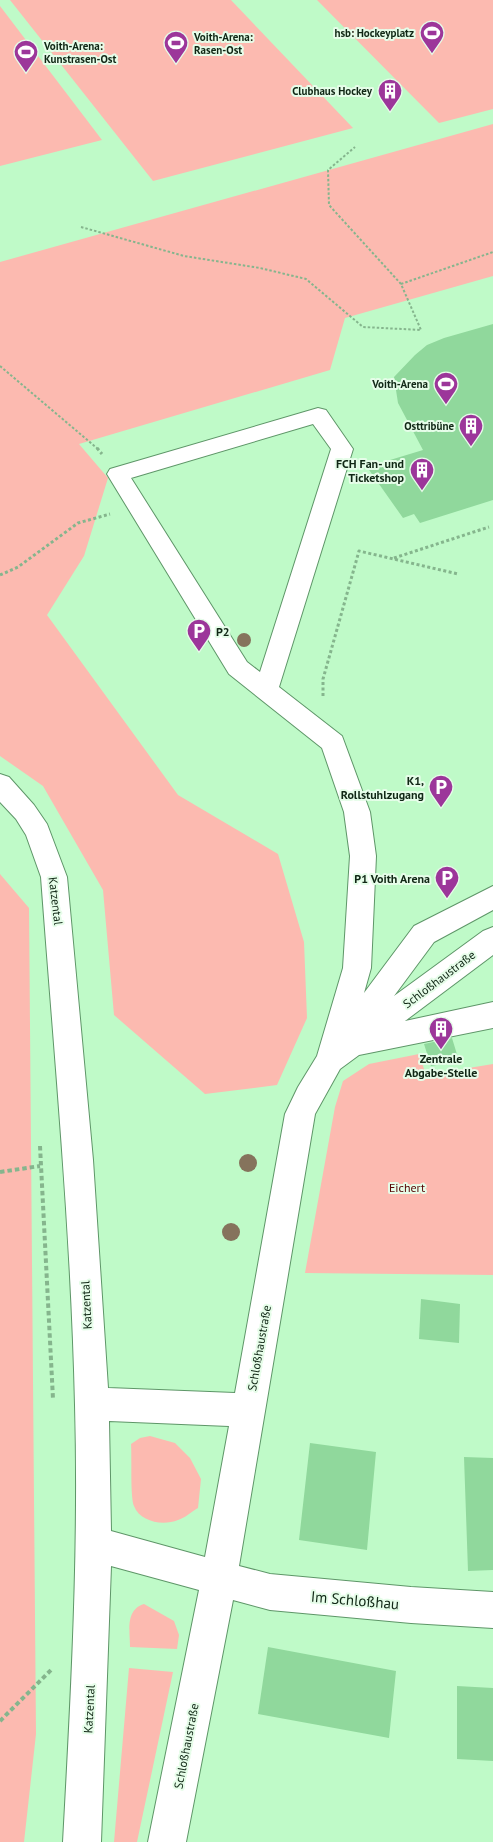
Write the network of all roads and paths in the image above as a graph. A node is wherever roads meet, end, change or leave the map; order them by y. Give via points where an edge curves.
1 (355, 147) dead end
2 (81, 227) dead end
3 (493, 252) edge
4 (402, 284) junction
5 (0, 366) edge
6 (118, 474) junction
7 (137, 505) junction
8 (489, 527) dead end
9 (394, 558) junction
10 (458, 574) dead end
11 (0, 575) edge
12 (266, 690) junction
13 (323, 701) dead end
14 (0, 784) edge
15 (493, 897) edge
16 (493, 912) edge
17 (493, 939) edge
18 (365, 1014) junction
19 (493, 1016) edge
20 (340, 1052) junction
21 (40, 1136) dead end
22 (40, 1166) junction
23 (0, 1172) edge
24 (53, 1404) dead end
25 (92, 1404) junction
26 (248, 1410) junction
27 (94, 1544) junction
28 (219, 1578) junction
29 (493, 1610) edge
30 (91, 1658) junction
31 (0, 1721) edge
32 (82, 1842) edge
33 (167, 1842) edge

1 - 4 path via 328,170 329,205
2 - 4 path via 184,256 306,279 364,327 421,330
3 - 4 path
5 - 6 path via 94,444
6 - 7 street
6 - 12 street via 318,415 342,449
7 - 11 path via 78,524 18,567
7 - 12 street via 238,668
8 - 9 path
9 - 10 path
9 - 13 path via 359,552 323,679
12 - 20 street via 333,744 357,812 363,856 357,968
14 - 25 street, Katzental via 38,832 55,886 78,1160
15 - 18 street via 424,934
16 - 18 street via 443,957
17 - 20 street, Schloßhaustraße
18 - 20 street
19 - 20 street
20 - 26 street, Schloßhaustraße via 308,1096 300,1114
21 - 22 path
22 - 23 path
22 - 24 path
25 - 26 street
25 - 27 street, Katzental
26 - 28 street, Schloßhaustraße
27 - 28 street, Im Schloßhau
27 - 30 street, Katzental
28 - 29 street, Im Schloßhau via 290,1595
28 - 33 street, Schloßhaustraße
30 - 31 path via 62,1658
30 - 32 street, Katzental

